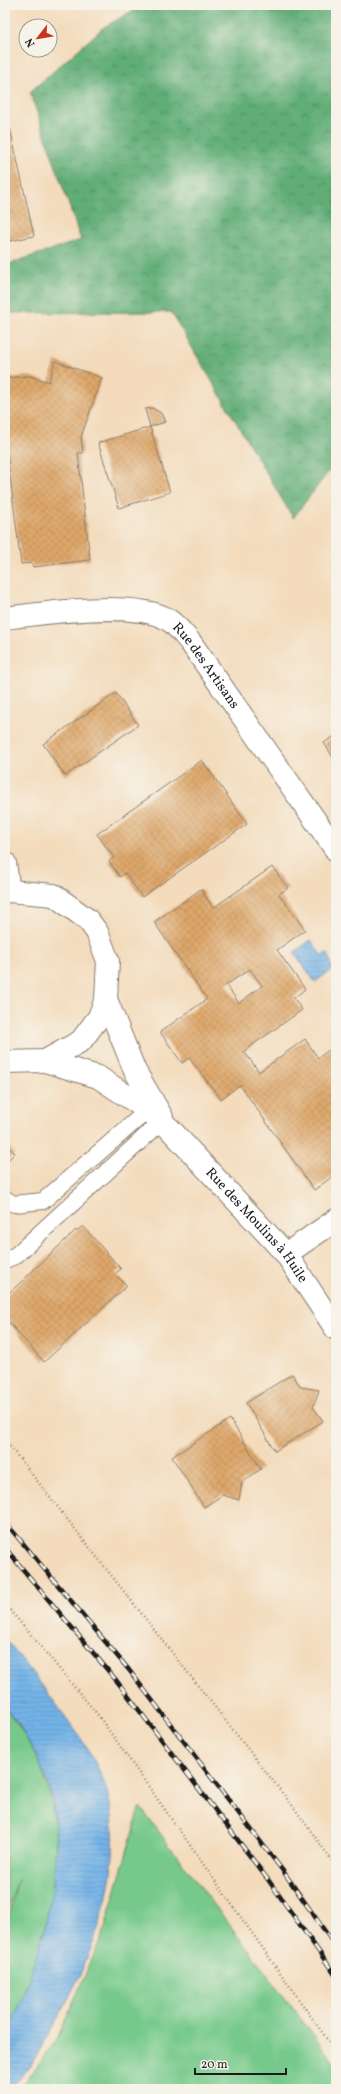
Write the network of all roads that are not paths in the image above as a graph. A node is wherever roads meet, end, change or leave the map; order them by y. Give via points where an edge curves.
1 (5, 618) edge
2 (336, 850) edge
3 (5, 863) edge
4 (7, 891) edge
5 (106, 999) junction
6 (45, 1061) junction
7 (5, 1062) edge
8 (159, 1120) junction
9 (5, 1198) edge
10 (336, 1220) edge
11 (286, 1254) junction
12 (5, 1260) edge
13 (336, 1329) edge

1 - 2 street, Rue des Artisans via 112,608 138,610 167,619 191,643
3 - 4 street
4 - 5 street via 54,895 88,920 97,932 108,961
5 - 6 street via 99,1017 81,1041
5 - 8 street, Rue des Moulins à Huile via 135,1071
6 - 7 street
6 - 8 street, Rue des Moulins à Huile via 98,1077
8 - 9 lane via 43,1201 14,1204
8 - 11 street, Rue des Moulins à Huile
8 - 12 lane via 15,1256
10 - 11 street
11 - 13 street, Rue des Moulins à Huile

